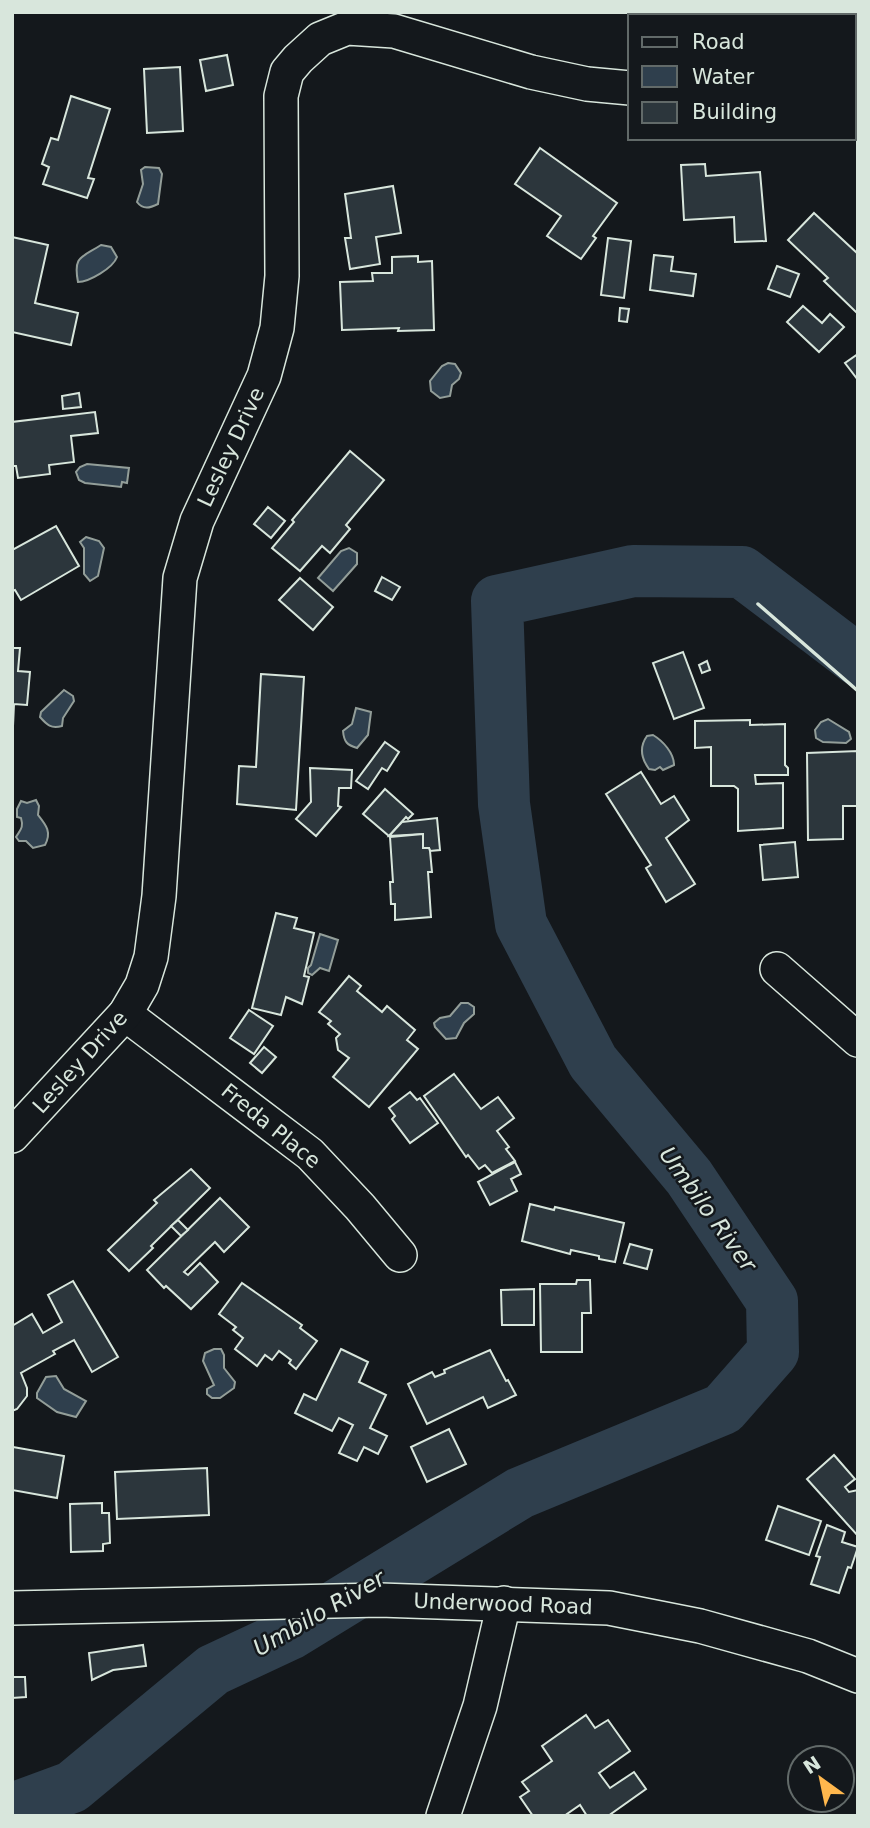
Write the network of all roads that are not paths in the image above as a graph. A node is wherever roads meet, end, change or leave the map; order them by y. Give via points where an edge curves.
1 (628, 88) edge
2 (777, 969) dead end
3 (125, 1014) junction
4 (858, 1040) edge
5 (12, 1136) edge
6 (400, 1255) dead end
7 (504, 1603) junction
8 (12, 1608) edge
9 (858, 1676) edge
10 (443, 1816) edge

1 - 3 street, Lesley Drive via 531,72 394,30 348,28 320,39 287,72 281,96 282,276 277,328 264,376 197,520 180,578 151,957
2 - 4 street
3 - 5 street, Lesley Drive
3 - 6 street, Freda Place via 310,1154
7 - 8 street, Underwood Road via 380,1600
7 - 9 street, Underwood Road via 609,1608 687,1623 808,1656
7 - 10 street via 480,1706

